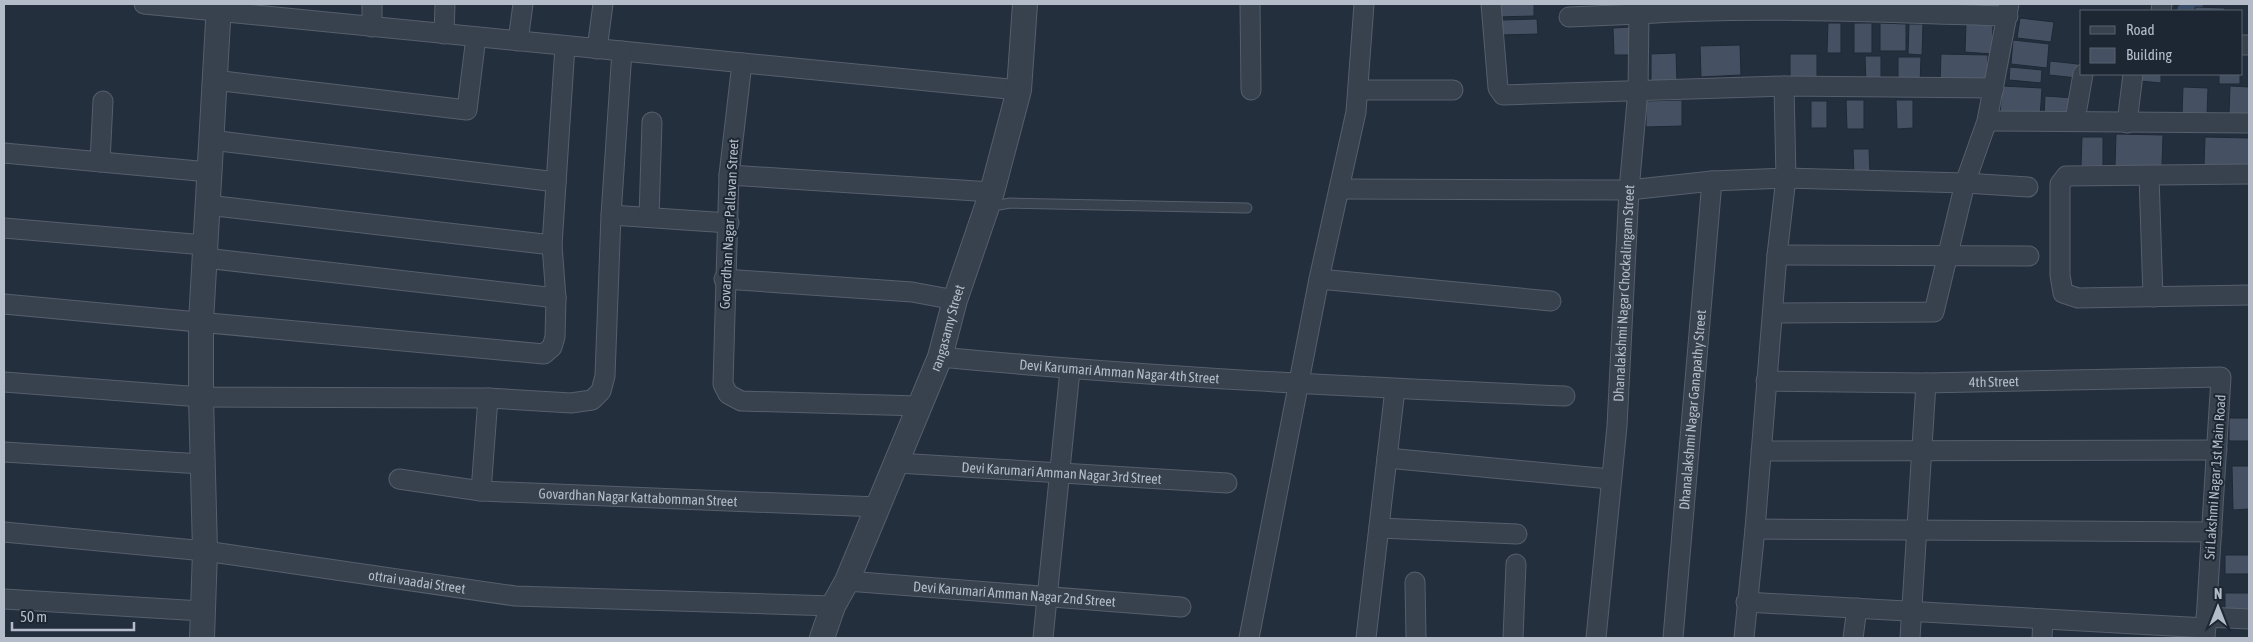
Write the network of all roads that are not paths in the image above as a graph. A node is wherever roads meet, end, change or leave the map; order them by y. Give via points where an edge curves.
1 (144, 4) edge
2 (372, 4) edge
3 (445, 4) edge
4 (523, 4) edge
5 (603, 4) edge
6 (1025, 4) edge
7 (1250, 4) edge
8 (1364, 4) edge
9 (1491, 4) edge
10 (219, 8) edge
11 (2008, 10) edge
12 (308, 12) edge
13 (1640, 14) junction
14 (1570, 17) dead end
15 (372, 27) junction
16 (444, 34) junction
17 (476, 37) junction
18 (518, 41) junction
19 (565, 46) junction
20 (597, 50) junction
21 (622, 51) junction
22 (742, 63) junction
23 (2082, 75) edge
24 (2133, 75) edge
25 (214, 80) junction
26 (1784, 86) junction
27 (1994, 88) junction
28 (1019, 90) junction
29 (1251, 90) dead end
30 (1358, 90) junction
31 (1454, 90) dead end
32 (1638, 90) junction
33 (103, 101) dead end
34 (2075, 120) junction
35 (1987, 121) junction
36 (652, 122) dead end
37 (2127, 123) junction
38 (2249, 123) edge
39 (211, 140) junction
40 (4, 153) edge
41 (100, 162) junction
42 (209, 172) junction
43 (2249, 174) edge
44 (729, 175) junction
45 (2149, 176) junction
46 (1786, 178) junction
47 (1712, 181) junction
48 (556, 182) junction
49 (1965, 183) junction
50 (2028, 187) dead end
51 (1339, 189) junction
52 (1629, 190) junction
53 (990, 197) junction
54 (208, 205) junction
55 (1247, 208) dead end
56 (611, 215) junction
57 (649, 217) junction
58 (729, 223) junction
59 (4, 228) edge
60 (552, 245) junction
61 (205, 252) junction
62 (1777, 255) junction
63 (1948, 256) junction
64 (2029, 256) dead end
65 (724, 279) junction
66 (1319, 279) junction
67 (2249, 295) edge
68 (2153, 297) junction
69 (556, 298) junction
70 (955, 300) junction
71 (1551, 300) dead end
72 (4, 304) edge
73 (1773, 313) junction
74 (201, 322) junction
75 (940, 357) junction
76 (1070, 370) junction
77 (2222, 376) joint
78 (1766, 381) junction
79 (4, 382) edge
80 (1299, 382) junction
81 (1926, 383) junction
82 (1396, 389) junction
83 (1565, 396) dead end
84 (200, 398) junction
85 (488, 398) junction
86 (920, 406) junction
87 (2217, 450) junction
88 (1761, 451) junction
89 (1922, 451) junction
90 (4, 452) edge
91 (1387, 458) junction
92 (897, 463) junction
93 (202, 464) junction
94 (1061, 472) junction
95 (399, 479) dead end
96 (1610, 479) junction
97 (1227, 483) dead end
98 (481, 491) junction
99 (878, 507) junction
100 (1379, 528) junction
101 (1755, 529) junction
102 (1917, 531) junction
103 (4, 532) edge
104 (2212, 532) junction
105 (1517, 534) dead end
106 (205, 551) junction
107 (1516, 564) dead end
108 (847, 582) junction
109 (1415, 582) dead end
110 (1047, 596) junction
111 (4, 599) edge
112 (1746, 602) junction
113 (833, 606) junction
114 (1181, 607) dead end
115 (1858, 608) junction
116 (202, 611) junction
117 (1912, 611) junction
118 (2043, 619) junction
119 (2249, 619) edge
120 (2206, 628) edge
121 (2116, 630) edge
122 (202, 638) edge
123 (822, 638) edge
124 (1043, 638) edge
125 (1249, 638) edge
126 (1366, 638) edge
127 (1416, 638) edge
128 (1513, 638) edge
129 (1596, 638) edge
130 (1673, 638) edge
131 (1744, 638) edge
132 (1853, 638) edge
133 (1910, 638) edge
134 (2042, 638) edge

1 - 10 street
2 - 15 street
3 - 16 street
4 - 18 street
5 - 20 street
6 - 28 street, rangasamy Street
7 - 29 street
8 - 30 street
9 - 32 street via 1501,94
10 - 12 street
10 - 25 street
11 - 13 street via 1707,10
11 - 27 street
12 - 15 street
13 - 14 street
13 - 32 street, Dhanalakshmi Nagar Chockalingam Street
15 - 16 street
16 - 17 street
17 - 18 street
17 - 25 street via 467,110
18 - 19 street
19 - 20 street
19 - 48 street
20 - 21 street
21 - 22 street
21 - 56 street
22 - 28 street
22 - 44 street, Govardhan Nagar Pallavan Street
23 - 34 street
24 - 37 street
25 - 39 street
26 - 27 street
26 - 32 street
26 - 46 street
27 - 35 street
28 - 53 street, rangasamy Street
30 - 31 street
30 - 51 street
32 - 52 street, Dhanalakshmi Nagar Chockalingam Street
33 - 41 street
34 - 35 street
34 - 37 street
35 - 49 street
36 - 57 street
37 - 38 street
39 - 42 street
39 - 48 street
40 - 41 street
41 - 42 street
42 - 54 street
43 - 45 street
44 - 53 street
44 - 58 street, Govardhan Nagar Pallavan Street
45 - 68 street
45 - 68 street via 2066,176 2060,184 2060,275 2063,294 2078,298
46 - 47 street
46 - 49 street
46 - 62 street
47 - 52 street
47 - 130 street, Dhanalakshmi Nagar Ganapathy Street
48 - 60 street
49 - 50 street
49 - 63 street
51 - 52 street
51 - 66 street
52 - 96 street, Dhanalakshmi Nagar Chockalingam Street via 1617,426
53 - 55 lane via 999,205
53 - 70 street, rangasamy Street
54 - 60 street
54 - 61 street
56 - 57 street
56 - 85 street via 605,376 601,392 592,400 571,403
57 - 58 street
58 - 65 street, Govardhan Nagar Pallavan Street
59 - 61 street
60 - 69 street
61 - 69 street
61 - 74 street
62 - 63 street
62 - 73 street
63 - 64 street
63 - 73 street via 1934,312
65 - 70 street via 912,292
65 - 86 street, Govardhan Nagar Pallavan Street via 723,384 728,394 740,401
66 - 71 street
66 - 80 street
67 - 68 street
69 - 74 street via 552,347 544,354
70 - 75 street, rangasamy Street
72 - 74 street
73 - 78 street
74 - 84 street
75 - 76 street, Devi Karumari Amman Nagar 4th Street
75 - 86 street, rangasamy Street
76 - 80 street, Devi Karumari Amman Nagar 4th Street
76 - 94 street
77 - 81 street, 4th Street
77 - 87 street, Sri Lakshmi Nagar 1st Main Road
78 - 81 street, 4th Street
78 - 88 street
79 - 84 street
80 - 82 street, Devi Karumari Amman Nagar 4th Street
80 - 125 street
81 - 89 street
82 - 83 street, Devi Karumari Amman Nagar 4th Street
82 - 91 street
84 - 85 street
84 - 93 street
85 - 98 street
86 - 92 street, rangasamy Street
87 - 89 street
87 - 104 street, Sri Lakshmi Nagar 1st Main Road
88 - 89 street
88 - 101 street
89 - 102 street
90 - 93 street
91 - 96 street
91 - 100 street
92 - 94 street, Devi Karumari Amman Nagar 3rd Street
92 - 99 street, rangasamy Street
93 - 106 street
94 - 97 street, Devi Karumari Amman Nagar 3rd Street
94 - 110 street
95 - 98 street, Govardhan Nagar Kattabomman Street
96 - 129 street, Dhanalakshmi Nagar Chockalingam Street
98 - 99 street, Govardhan Nagar Kattabomman Street
99 - 108 street, rangasamy Street
100 - 105 street
100 - 126 street
101 - 102 street
101 - 112 street
102 - 104 street
102 - 117 street
103 - 106 street, ottrai vaadai Street
104 - 120 street, Sri Lakshmi Nagar 1st Main Road
106 - 113 street, ottrai vaadai Street via 515,596
106 - 116 street
107 - 128 street
108 - 110 street, Devi Karumari Amman Nagar 2nd Street
108 - 113 street, rangasamy Street
109 - 127 street
110 - 114 street, Devi Karumari Amman Nagar 2nd Street
110 - 124 street
111 - 116 street
112 - 115 street
112 - 131 street
113 - 123 street, rangasamy Street
115 - 117 street
115 - 132 street
116 - 122 street
117 - 118 street
117 - 133 street
118 - 121 street
118 - 134 street
119 - 120 street
120 - 121 street

